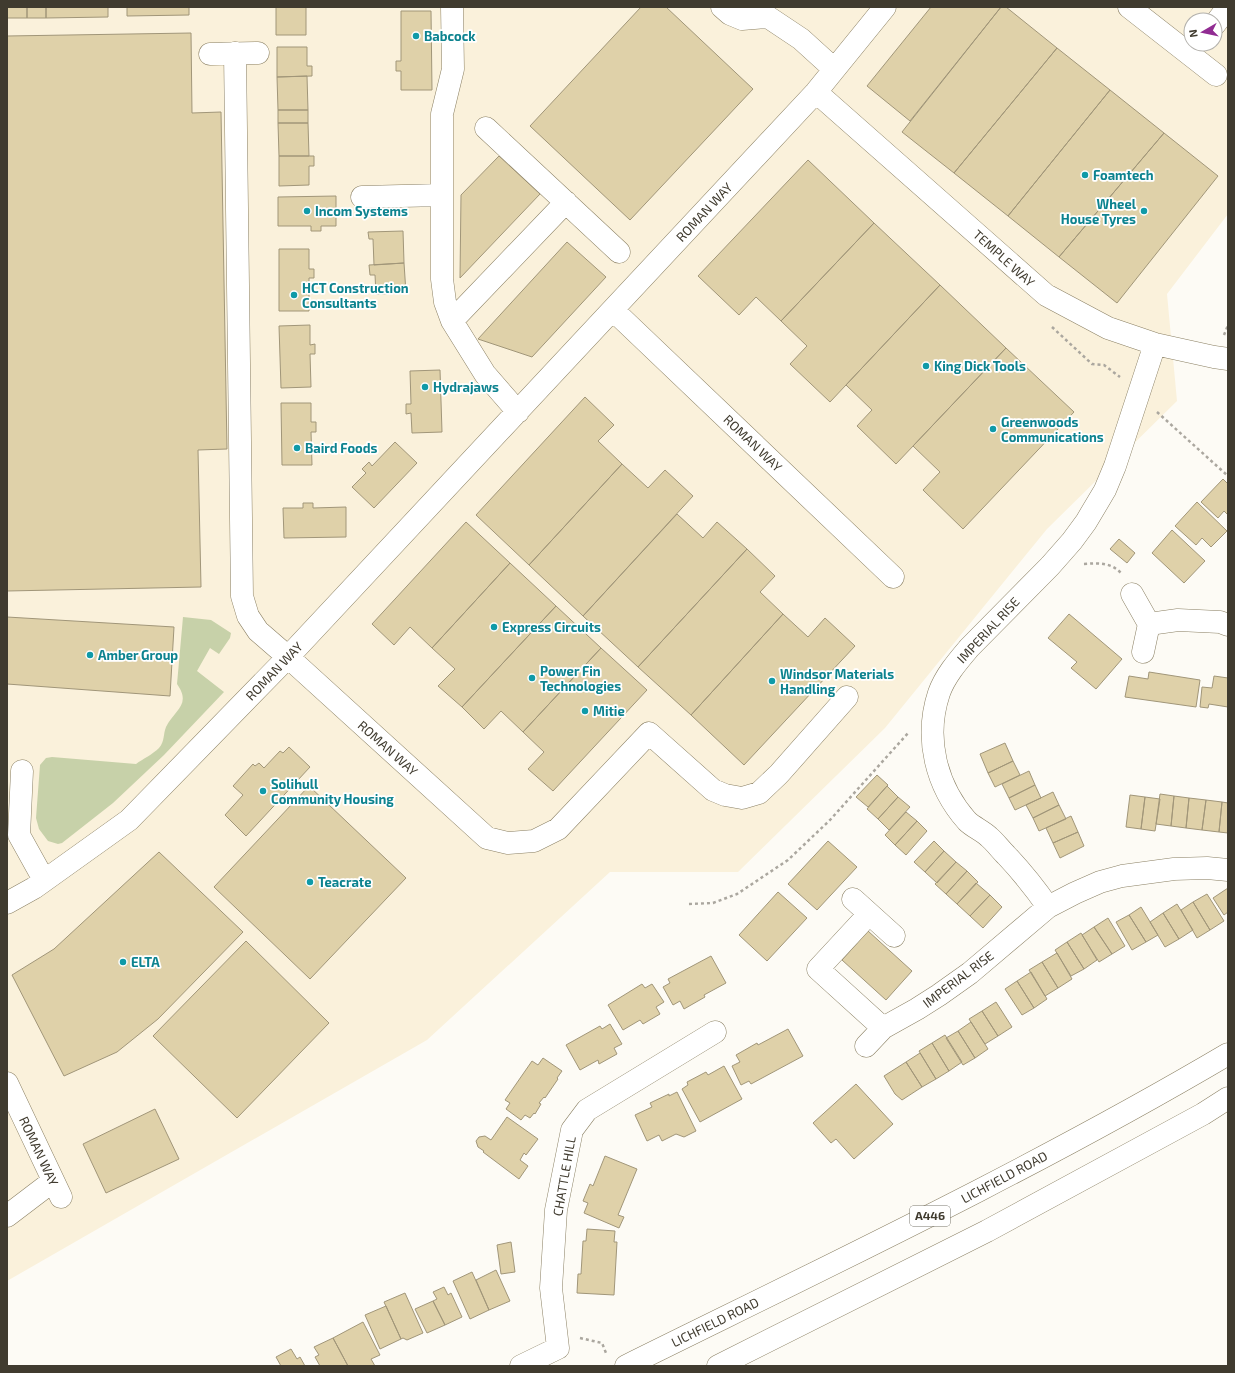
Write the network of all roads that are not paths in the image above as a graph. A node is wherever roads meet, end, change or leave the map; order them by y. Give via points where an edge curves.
1 (452, 7) edge
2 (722, 7) edge
3 (885, 7) edge
4 (1129, 7) edge
5 (772, 12) edge
6 (1183, 41) edge
7 (1198, 52) edge
8 (235, 53) junction
9 (258, 53) dead end
10 (210, 54) dead end
11 (834, 69) junction
12 (1216, 74) dead end
13 (816, 92) junction
14 (486, 128) dead end
15 (441, 195) junction
16 (362, 197) dead end
17 (566, 202) junction
18 (619, 252) dead end
19 (613, 310) junction
20 (452, 321) junction
21 (1155, 344) junction
22 (1228, 359) edge
23 (518, 412) junction
24 (893, 577) dead end
25 (1132, 594) road end
26 (1149, 624) junction
27 (1228, 625) edge
28 (1143, 652) dead end
29 (288, 657) junction
30 (847, 697) dead end
31 (22, 771) dead end
32 (1228, 870) edge
33 (44, 880) junction
34 (853, 899) dead end
35 (7, 903) edge
36 (1048, 907) junction
37 (869, 914) junction
38 (894, 936) dead end
39 (883, 1028) junction
40 (715, 1032) dead end
41 (866, 1046) dead end
42 (1228, 1054) edge
43 (7, 1083) edge
44 (1228, 1098) edge
45 (7, 1216) edge
46 (521, 1366) edge
47 (626, 1366) edge
48 (718, 1366) edge

1 - 15 main road via 453,69 442,114
2 - 5 main road via 742,19
3 - 11 main road, ROMAN WAY
4 - 6 main road
5 - 11 main road
7 - 12 main road
8 - 9 main road
8 - 10 main road
8 - 29 main road, ROMAN WAY via 242,596 248,616 258,631
11 - 13 main road, ROMAN WAY
13 - 19 main road, ROMAN WAY
13 - 21 main road, TEMPLE WAY via 1046,294 1108,328
14 - 17 main road
15 - 16 main road
15 - 20 main road via 442,279 445,302
17 - 18 main road
17 - 20 main road
19 - 23 main road, ROMAN WAY
19 - 24 main road, ROMAN WAY
20 - 23 main road via 485,374
21 - 22 main road, TEMPLE WAY
21 - 36 main road, IMPERIAL RISE via 1105,490 1086,522 1050,566 958,661 939,693 933,720 933,751 943,784 954,804 968,822 999,847
23 - 29 main road, ROMAN WAY
25 - 26 main road
26 - 27 main road via 1178,620 1220,622
26 - 28 main road
29 - 30 main road, ROMAN WAY via 487,838 508,843 534,841 558,829 649,733 713,790 742,798 759,793
29 - 33 main road, ROMAN WAY via 129,820
31 - 33 main road via 19,835
32 - 36 main road, IMPERIAL RISE via 1159,870 1122,876 1100,882
33 - 35 main road, ROMAN WAY
34 - 37 main road
36 - 39 main road, IMPERIAL RISE via 970,973 917,1009
37 - 38 main road
37 - 39 main road via 818,969
39 - 41 main road, IMPERIAL RISE
40 - 46 main road, CHATTLE HILL via 588,1110 572,1130 556,1210 551,1288 557,1340
42 - 47 main road, LICHFIELD ROAD / A446 via 966,1198
43 - 45 main road, ROMAN WAY via 57,1189
44 - 48 main road via 987,1231

